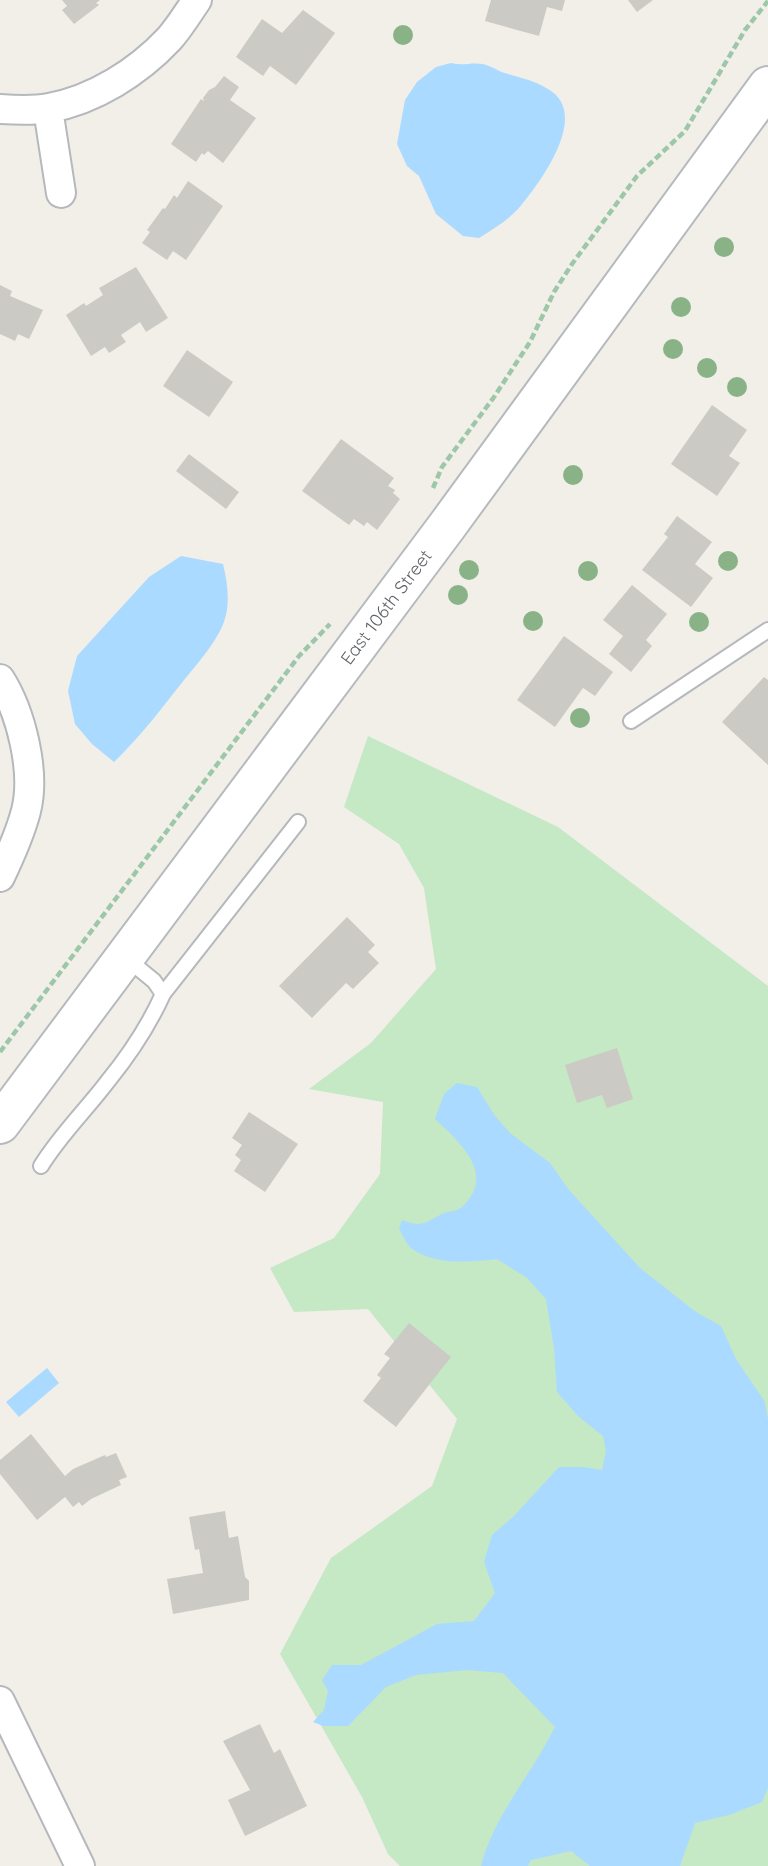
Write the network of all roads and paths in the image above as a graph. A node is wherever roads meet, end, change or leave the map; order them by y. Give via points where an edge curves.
1 (197, 0) edge
2 (768, 1) edge
3 (768, 86) edge
4 (48, 108) junction
5 (0, 109) edge
6 (61, 193) dead end
7 (430, 499) dead end
8 (334, 621) dead end
9 (768, 630) edge
10 (0, 679) edge
11 (631, 721) dead end
12 (298, 822) dead end
13 (0, 877) edge
14 (124, 957) junction
15 (163, 994) junction
16 (0, 1052) edge
17 (0, 1124) edge
18 (41, 1166) dead end
19 (0, 1701) edge
20 (80, 1866) edge

1 - 4 street via 144,63 112,84
2 - 7 path via 745,30 685,131 637,176 563,277 515,365 442,467
3 - 14 main road, East 106th Street
4 - 5 street
4 - 6 street
8 - 16 path via 299,656
9 - 11 lane
10 - 13 street via 18,715 29,779 27,808
12 - 15 lane
14 - 15 lane
14 - 17 main road, East 106th Street
15 - 18 lane via 131,1050
19 - 20 street

